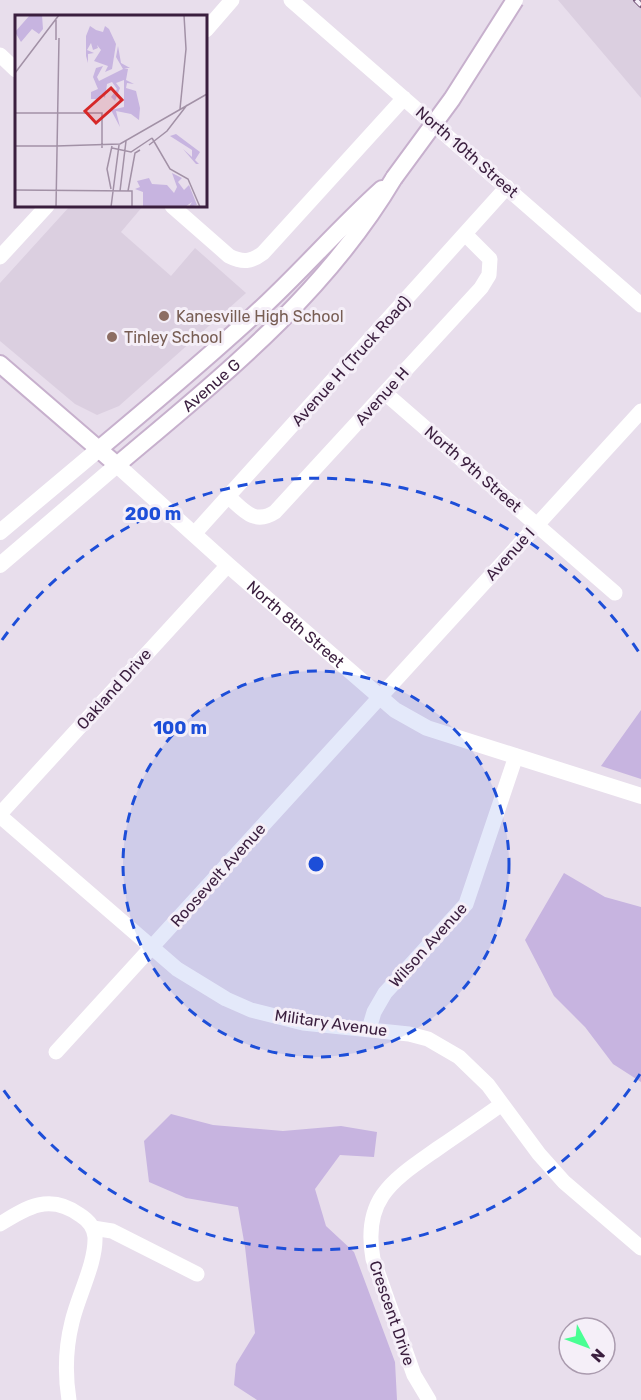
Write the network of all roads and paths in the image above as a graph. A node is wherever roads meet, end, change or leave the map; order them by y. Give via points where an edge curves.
1 (232, 0) edge
2 (291, 0) edge
3 (514, 0) edge
4 (207, 29) edge
5 (0, 55) edge
6 (15, 69) edge
7 (404, 98) junction
8 (394, 178) junction
9 (507, 187) junction
10 (46, 207) edge
11 (173, 207) edge
12 (465, 234) junction
13 (0, 257) edge
14 (641, 305) edge
15 (0, 364) edge
16 (385, 393) junction
17 (641, 411) edge
18 (99, 449) junction
19 (117, 465) junction
20 (229, 497) junction
21 (537, 524) junction
22 (0, 532) edge
23 (194, 534) junction
24 (0, 565) edge
25 (228, 565) junction
26 (615, 592) dead end
27 (380, 697) junction
28 (516, 756) junction
29 (641, 796) edge
30 (0, 815) edge
31 (152, 948) junction
32 (369, 1029) junction
33 (56, 1052) dead end
34 (502, 1104) junction
35 (0, 1224) edge
36 (93, 1228) junction
37 (641, 1248) edge
38 (197, 1274) dead end
39 (69, 1400) edge
40 (429, 1400) edge

1 - 4 street
2 - 7 street, North 10th Street
3 - 8 main road, Avenue G, bridge via 452,99
5 - 6 street
7 - 9 street, North 10th Street
7 - 11 street via 255,259 246,262 229,256
8 - 18 main road, Avenue G via 238,330
8 - 19 main road, Avenue G via 352,243 294,308 236,364
9 - 12 street, Avenue H (Truck Road)
9 - 14 street, North 10th Street
10 - 13 street
12 - 16 street, Avenue H via 490,259 486,281
12 - 20 street, Avenue H (Truck Road)
15 - 18 main road, North 8th Street
16 - 20 street, Avenue H via 275,512 263,518 253,517
16 - 21 street, North 9th Street
17 - 21 street, Avenue I
18 - 19 main road, North 8th Street
18 - 22 main road, Avenue G
19 - 23 main road, North 8th Street
19 - 24 main road, Avenue G
20 - 23 street, Avenue H (Truck Road)
21 - 26 street, North 9th Street
21 - 27 street, Avenue I
23 - 25 main road, North 8th Street
25 - 27 main road, North 8th Street
25 - 30 street, Oakland Drive
27 - 28 main road, North 8th Street via 427,728
27 - 31 street, Roosevelt Avenue
28 - 29 main road, North 8th Street
28 - 32 street, Wilson Avenue via 466,904 385,993
30 - 31 street, Military Avenue
31 - 32 street, Military Avenue via 197,983 251,1010 303,1023
31 - 33 street, Roosevelt Avenue
32 - 34 street, Military Avenue via 409,1034 444,1047 471,1067
34 - 37 street, Military Avenue via 564,1182
34 - 40 street, Crescent Drive via 397,1178 382,1195 373,1218 373,1259 414,1375
35 - 36 street via 22,1210 47,1203 72,1209
36 - 38 street via 112,1231
36 - 39 street via 92,1256 69,1340

